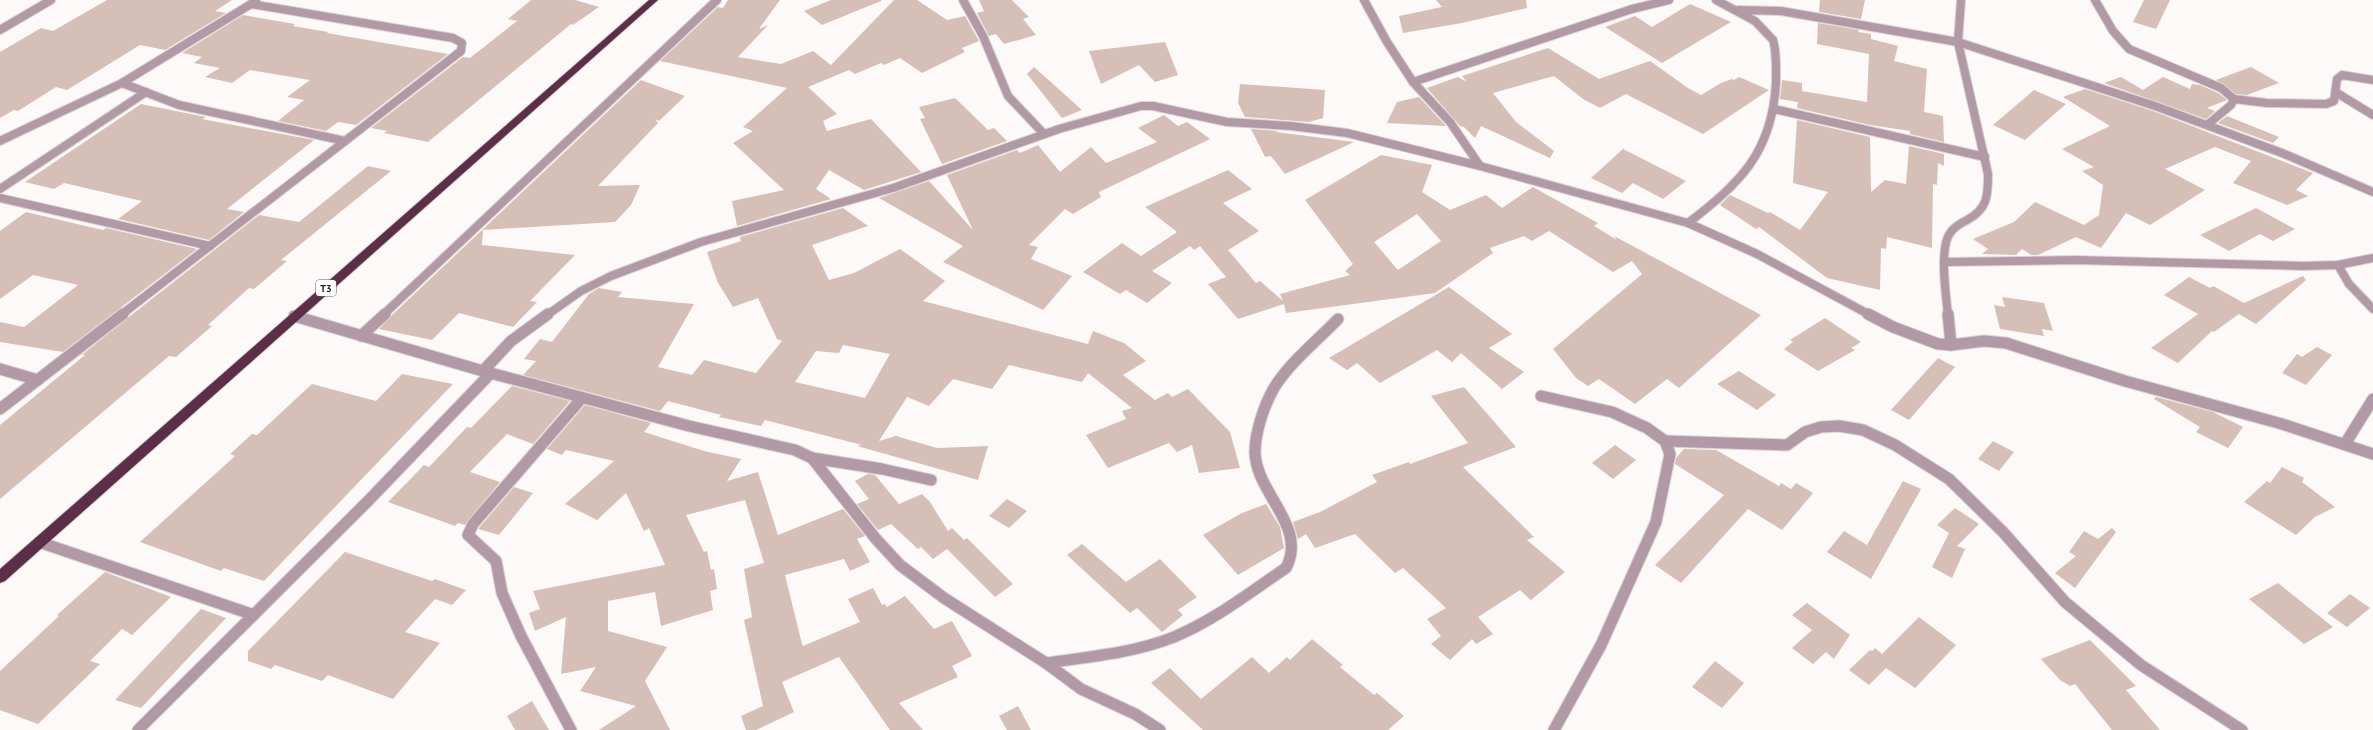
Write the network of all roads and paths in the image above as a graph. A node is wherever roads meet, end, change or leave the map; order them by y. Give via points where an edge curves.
1 (51, 0) edge
2 (654, 0) edge
3 (717, 0) edge
4 (963, 0) edge
5 (1364, 0) edge
6 (1669, 0) edge
7 (1716, 0) edge
8 (1961, 0) edge
9 (2095, 0) edge
10 (254, 2) edge
11 (1739, 10) junction
12 (0, 30) edge
13 (1958, 42) junction
14 (2373, 80) edge
15 (1413, 82) junction
16 (122, 83) junction
17 (146, 92) junction
18 (2337, 93) junction
19 (2234, 99) junction
20 (1774, 109) junction
21 (2373, 115) edge
22 (2207, 125) junction
23 (1044, 134) junction
24 (0, 141) edge
25 (346, 141) junction
26 (1984, 156) junction
27 (1480, 166) junction
28 (0, 189) edge
29 (2373, 192) edge
30 (0, 198) edge
31 (1688, 224) junction
32 (210, 246) junction
33 (2373, 258) edge
34 (1946, 262) junction
35 (2338, 264) junction
36 (2373, 309) edge
37 (294, 316) junction
38 (1338, 319) dead end
39 (362, 336) junction
40 (1951, 345) junction
41 (0, 369) edge
42 (487, 372) junction
43 (38, 380) junction
44 (1541, 396) dead end
45 (582, 398) junction
46 (2373, 399) edge
47 (0, 409) edge
48 (1665, 442) junction
49 (2345, 444) junction
50 (2373, 454) edge
51 (812, 458) junction
52 (931, 480) dead end
53 (39, 542) junction
54 (0, 577) edge
55 (254, 615) junction
56 (1046, 663) junction
57 (138, 730) edge
58 (571, 730) edge
59 (1160, 730) edge
60 (1554, 730) edge
61 (2242, 730) edge

1 - 12 street
2 - 37 highway, T3
3 - 39 street
4 - 23 street via 1008,96
5 - 15 street
6 - 15 street via 1632,9
7 - 11 street
8 - 13 street
9 - 19 street via 2113,31 2129,49 2221,88
10 - 16 street
10 - 25 street via 453,38 462,43 461,51
11 - 13 street via 1815,16
11 - 20 street via 1764,28 1774,41 1777,72
13 - 22 street via 2085,82
13 - 26 street
14 - 18 street via 2342,75 2337,79 2335,86
15 - 27 street via 1450,122
16 - 17 street
16 - 24 street
17 - 25 street via 179,105
17 - 28 street
18 - 19 street via 2334,101 2326,104 2267,103
18 - 21 street
19 - 22 street
20 - 26 street
20 - 31 street via 1756,158 1732,189
22 - 29 street
23 - 27 street via 1126,109 1147,106 1227,122 1331,131
23 - 42 street via 893,188 701,242 611,276 581,292 529,327 511,341
25 - 32 street
26 - 34 street via 1988,174 1988,196 1984,207 1976,215 1951,230 1946,238
27 - 31 street
30 - 32 street
31 - 40 street via 1757,254 1894,327 1922,339
32 - 43 street
33 - 35 street
34 - 35 street via 2075,260 2260,266
34 - 40 street
35 - 36 street via 2349,284
37 - 39 street
37 - 53 highway, T3
38 - 56 street via 1276,384 1260,425 1255,454 1265,484 1290,533 1294,554 1292,562 1184,632 1156,644 1119,653
39 - 42 street
40 - 49 street via 1984,341 2020,346 2125,381
41 - 43 street
42 - 45 street
42 - 55 street via 369,500
43 - 47 street
44 - 48 street via 1612,412 1646,428
45 - 51 street via 795,450
45 - 58 street via 483,513 468,535 496,561 502,593 521,636
46 - 49 street
48 - 60 street via 1670,454 1656,522 1601,645
48 - 61 street via 1787,445 1805,432 1821,427 1839,426 1863,430 1894,445 1949,479 2002,532 2065,602 2142,664
49 - 50 street
51 - 52 street
51 - 56 street via 900,565 944,598
53 - 54 highway, T3
53 - 55 street
55 - 57 street
56 - 59 street via 1081,689 1135,714

